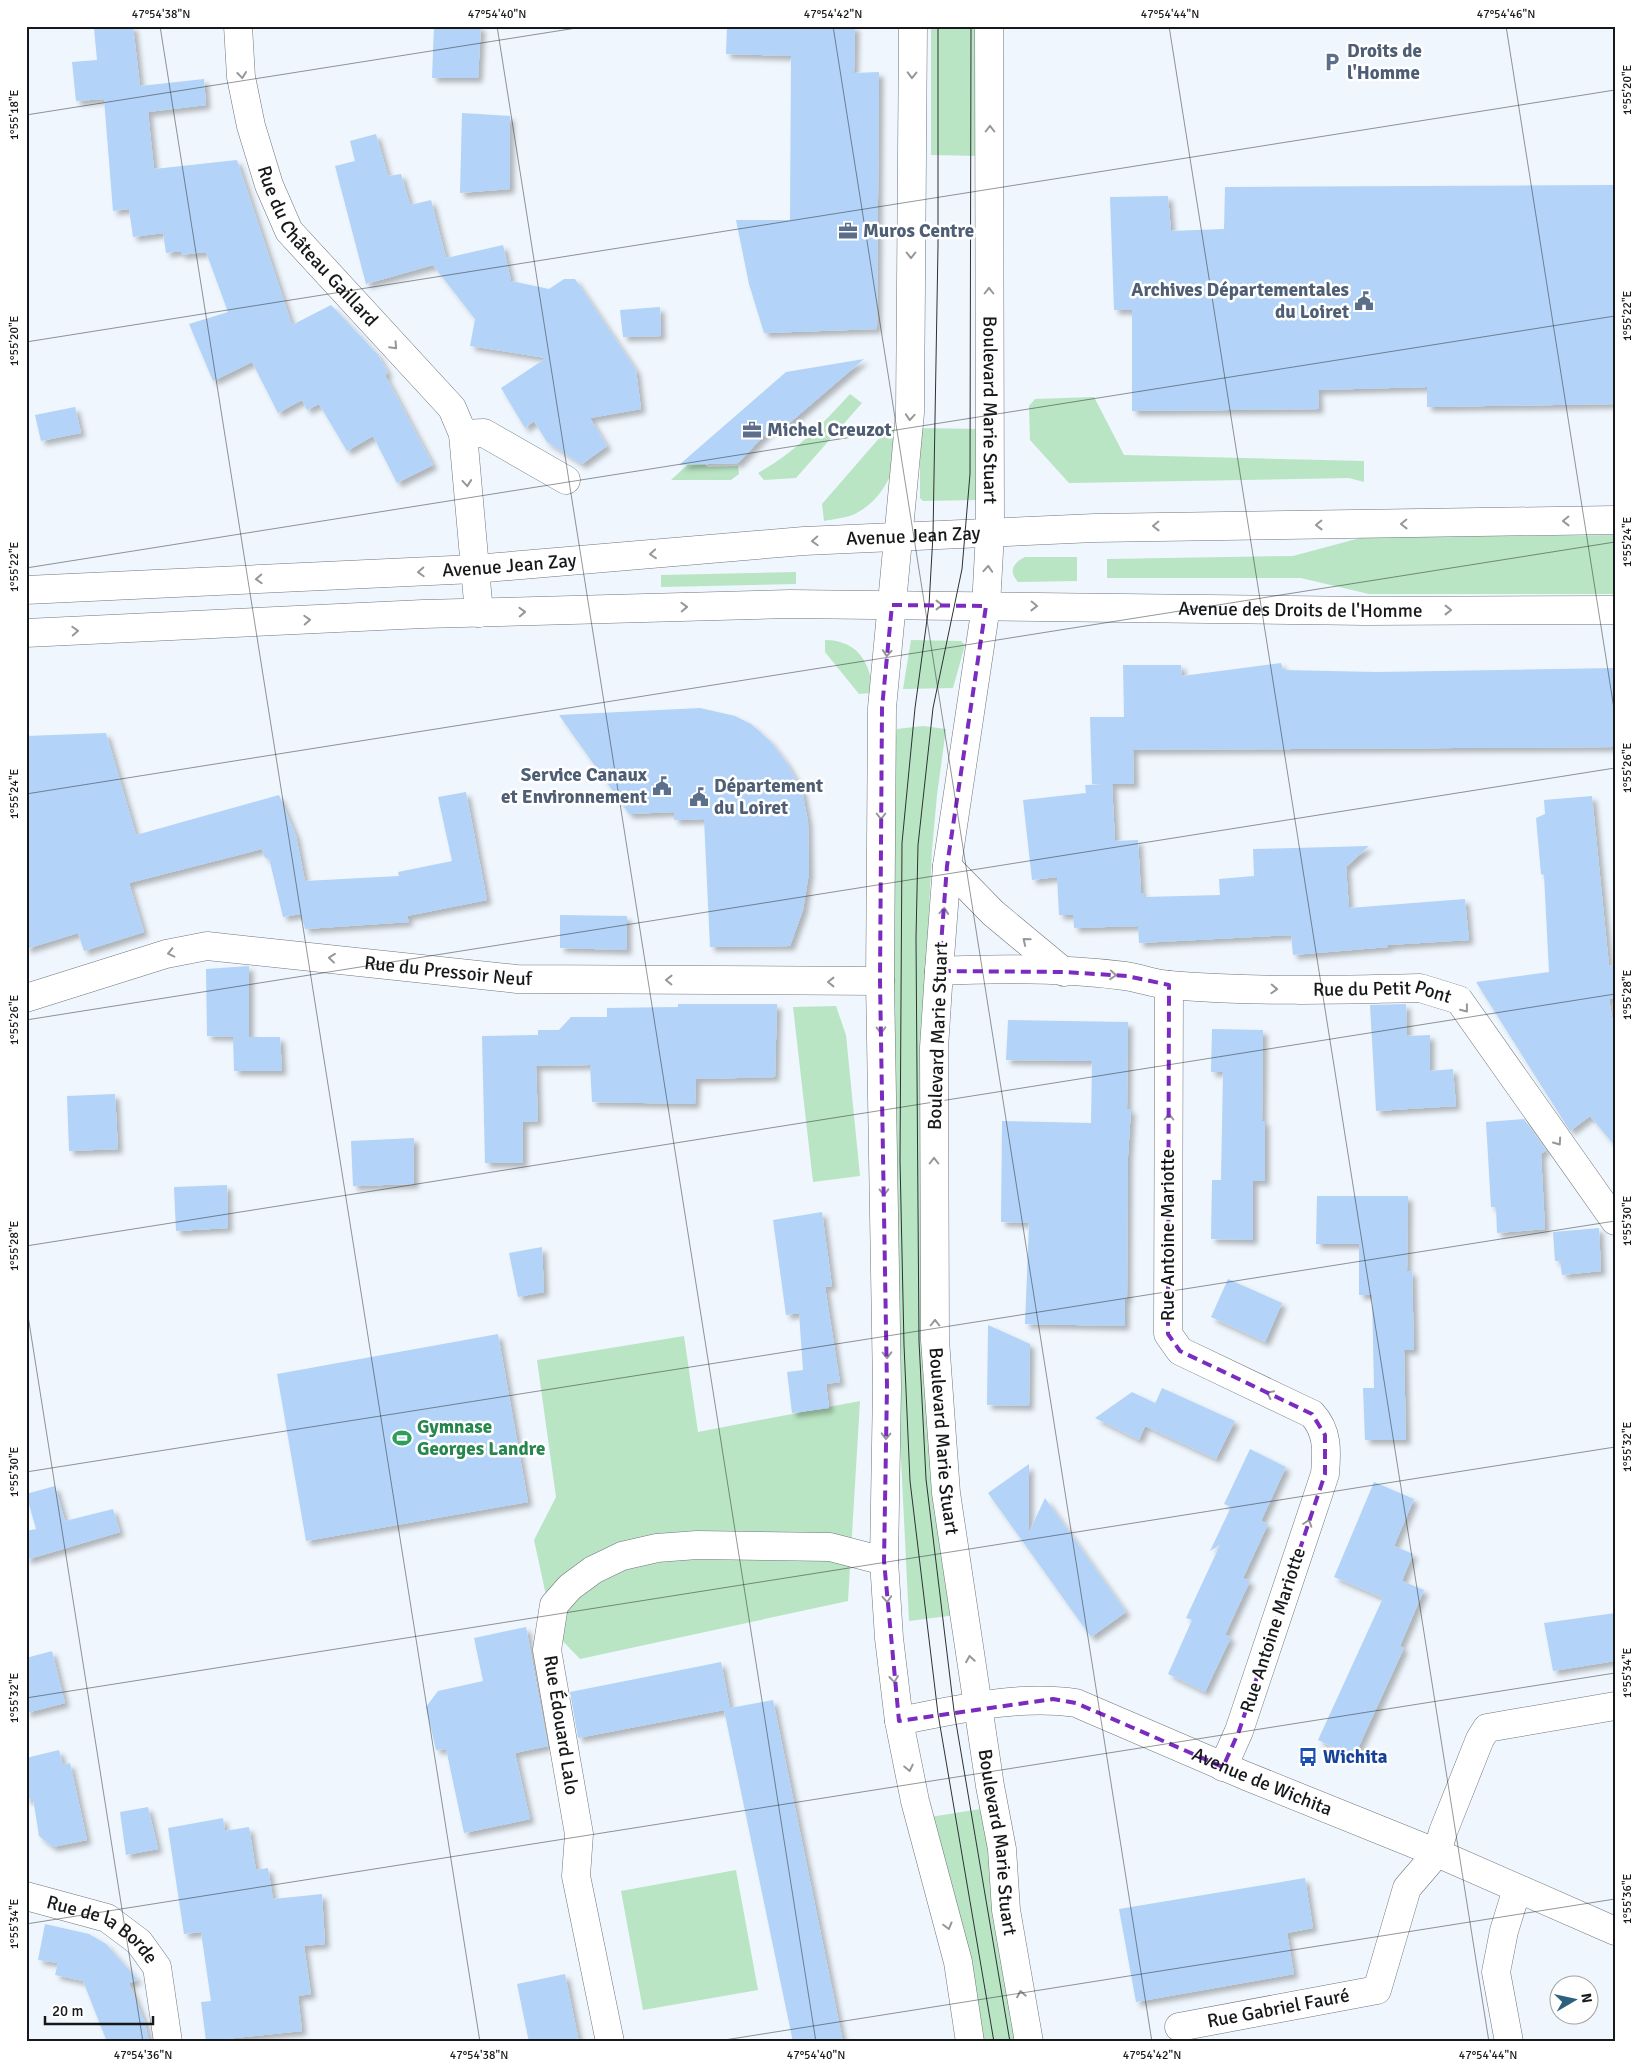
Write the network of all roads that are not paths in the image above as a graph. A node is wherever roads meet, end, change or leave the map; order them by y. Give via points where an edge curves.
1 (238, 26) edge
2 (913, 26) edge
3 (989, 26) edge
4 (463, 434) junction
5 (566, 480) dead end
6 (1615, 520) edge
7 (990, 533) junction
8 (898, 537) junction
9 (474, 569) junction
10 (26, 590) edge
11 (892, 605) junction
12 (986, 606) junction
13 (1615, 610) edge
14 (479, 613) junction
15 (26, 633) edge
16 (948, 866) junction
17 (939, 972) junction
18 (1064, 972) junction
19 (880, 981) junction
20 (1169, 985) junction
21 (26, 998) edge
22 (1615, 1221) edge
23 (884, 1561) junction
24 (1615, 1706) edge
25 (978, 1707) junction
26 (899, 1720) junction
27 (1223, 1767) junction
28 (1437, 1853) junction
29 (1517, 1889) junction
30 (26, 1896) edge
31 (1615, 1931) edge
32 (1179, 2027) dead end
33 (168, 2042) edge
34 (610, 2042) edge
35 (970, 2042) edge
36 (1029, 2042) edge
37 (1509, 2042) edge

1 -> 4 main road, Rue du Château Gaillard via 241,77 251,126 269,185 289,232 452,408
2 -> 8 main road via 910,414
7 -> 3 main road, Boulevard Marie Stuart
4 - 5 main road via 484,433
4 -> 9 main road, Rue du Château Gaillard
6 -> 7 main road via 1109,527
7 - 8 main road, Avenue Jean Zay
12 -> 7 main road, Boulevard Marie Stuart
8 -> 9 main road, Avenue Jean Zay via 804,541
8 - 11 main road
9 -> 10 main road, Avenue Jean Zay
9 - 14 main road, Rue du Château Gaillard
11 -> 12 main road
14 -> 11 main road via 790,604
11 -> 19 main road via 882,708
12 -> 13 main road, Avenue des Droits de l'Homme
12 - 16 main road, Boulevard Marie Stuart
15 -> 14 main road
17 -> 16 main road, Boulevard Marie Stuart
18 -> 16 main road via 993,913
17 - 18 main road, Rue du Petit Pont via 1008,969
25 -> 17 main road, Boulevard Marie Stuart via 946,1492 938,1392 934,1048
18 -> 20 main road, Rue du Petit Pont via 1127,976
19 -> 21 main road, Rue du Pressoir Neuf via 517,979 207,946 166,954
19 -> 23 main road via 887,1387
20 -> 22 main road, Rue du Petit Pont via 1302,990 1420,988 1458,1000
27 -> 20 main road, Rue Antoine Mariotte via 1239,1731 1325,1474 1327,1451 1320,1423 1312,1414 1180,1351 1168,1334
23 -> 26 main road
23 - 34 main road, Rue Édouard Lalo via 830,1547 697,1545 657,1548 622,1556 593,1570 570,1587 554,1605 547,1650 579,1834 576,1876
24 - 28 main road via 1487,1728 1456,1798
25 - 26 main road, Avenue de Wichita
25 - 27 main road, Avenue de Wichita via 1053,1699 1076,1703
36 -> 25 main road, Boulevard Marie Stuart via 1006,1910 1002,1849
26 -> 35 main road via 915,1801 958,1962
27 - 28 main road, Avenue de Wichita
28 - 29 main road, Avenue de Wichita
28 - 32 main road, Rue Gabriel Fauré via 1407,1888 1377,1990
29 - 31 main road, Avenue de Wichita
29 - 37 main road via 1496,1972
30 - 33 main road, Rue de la Borde via 107,1918 139,1942 157,1967

